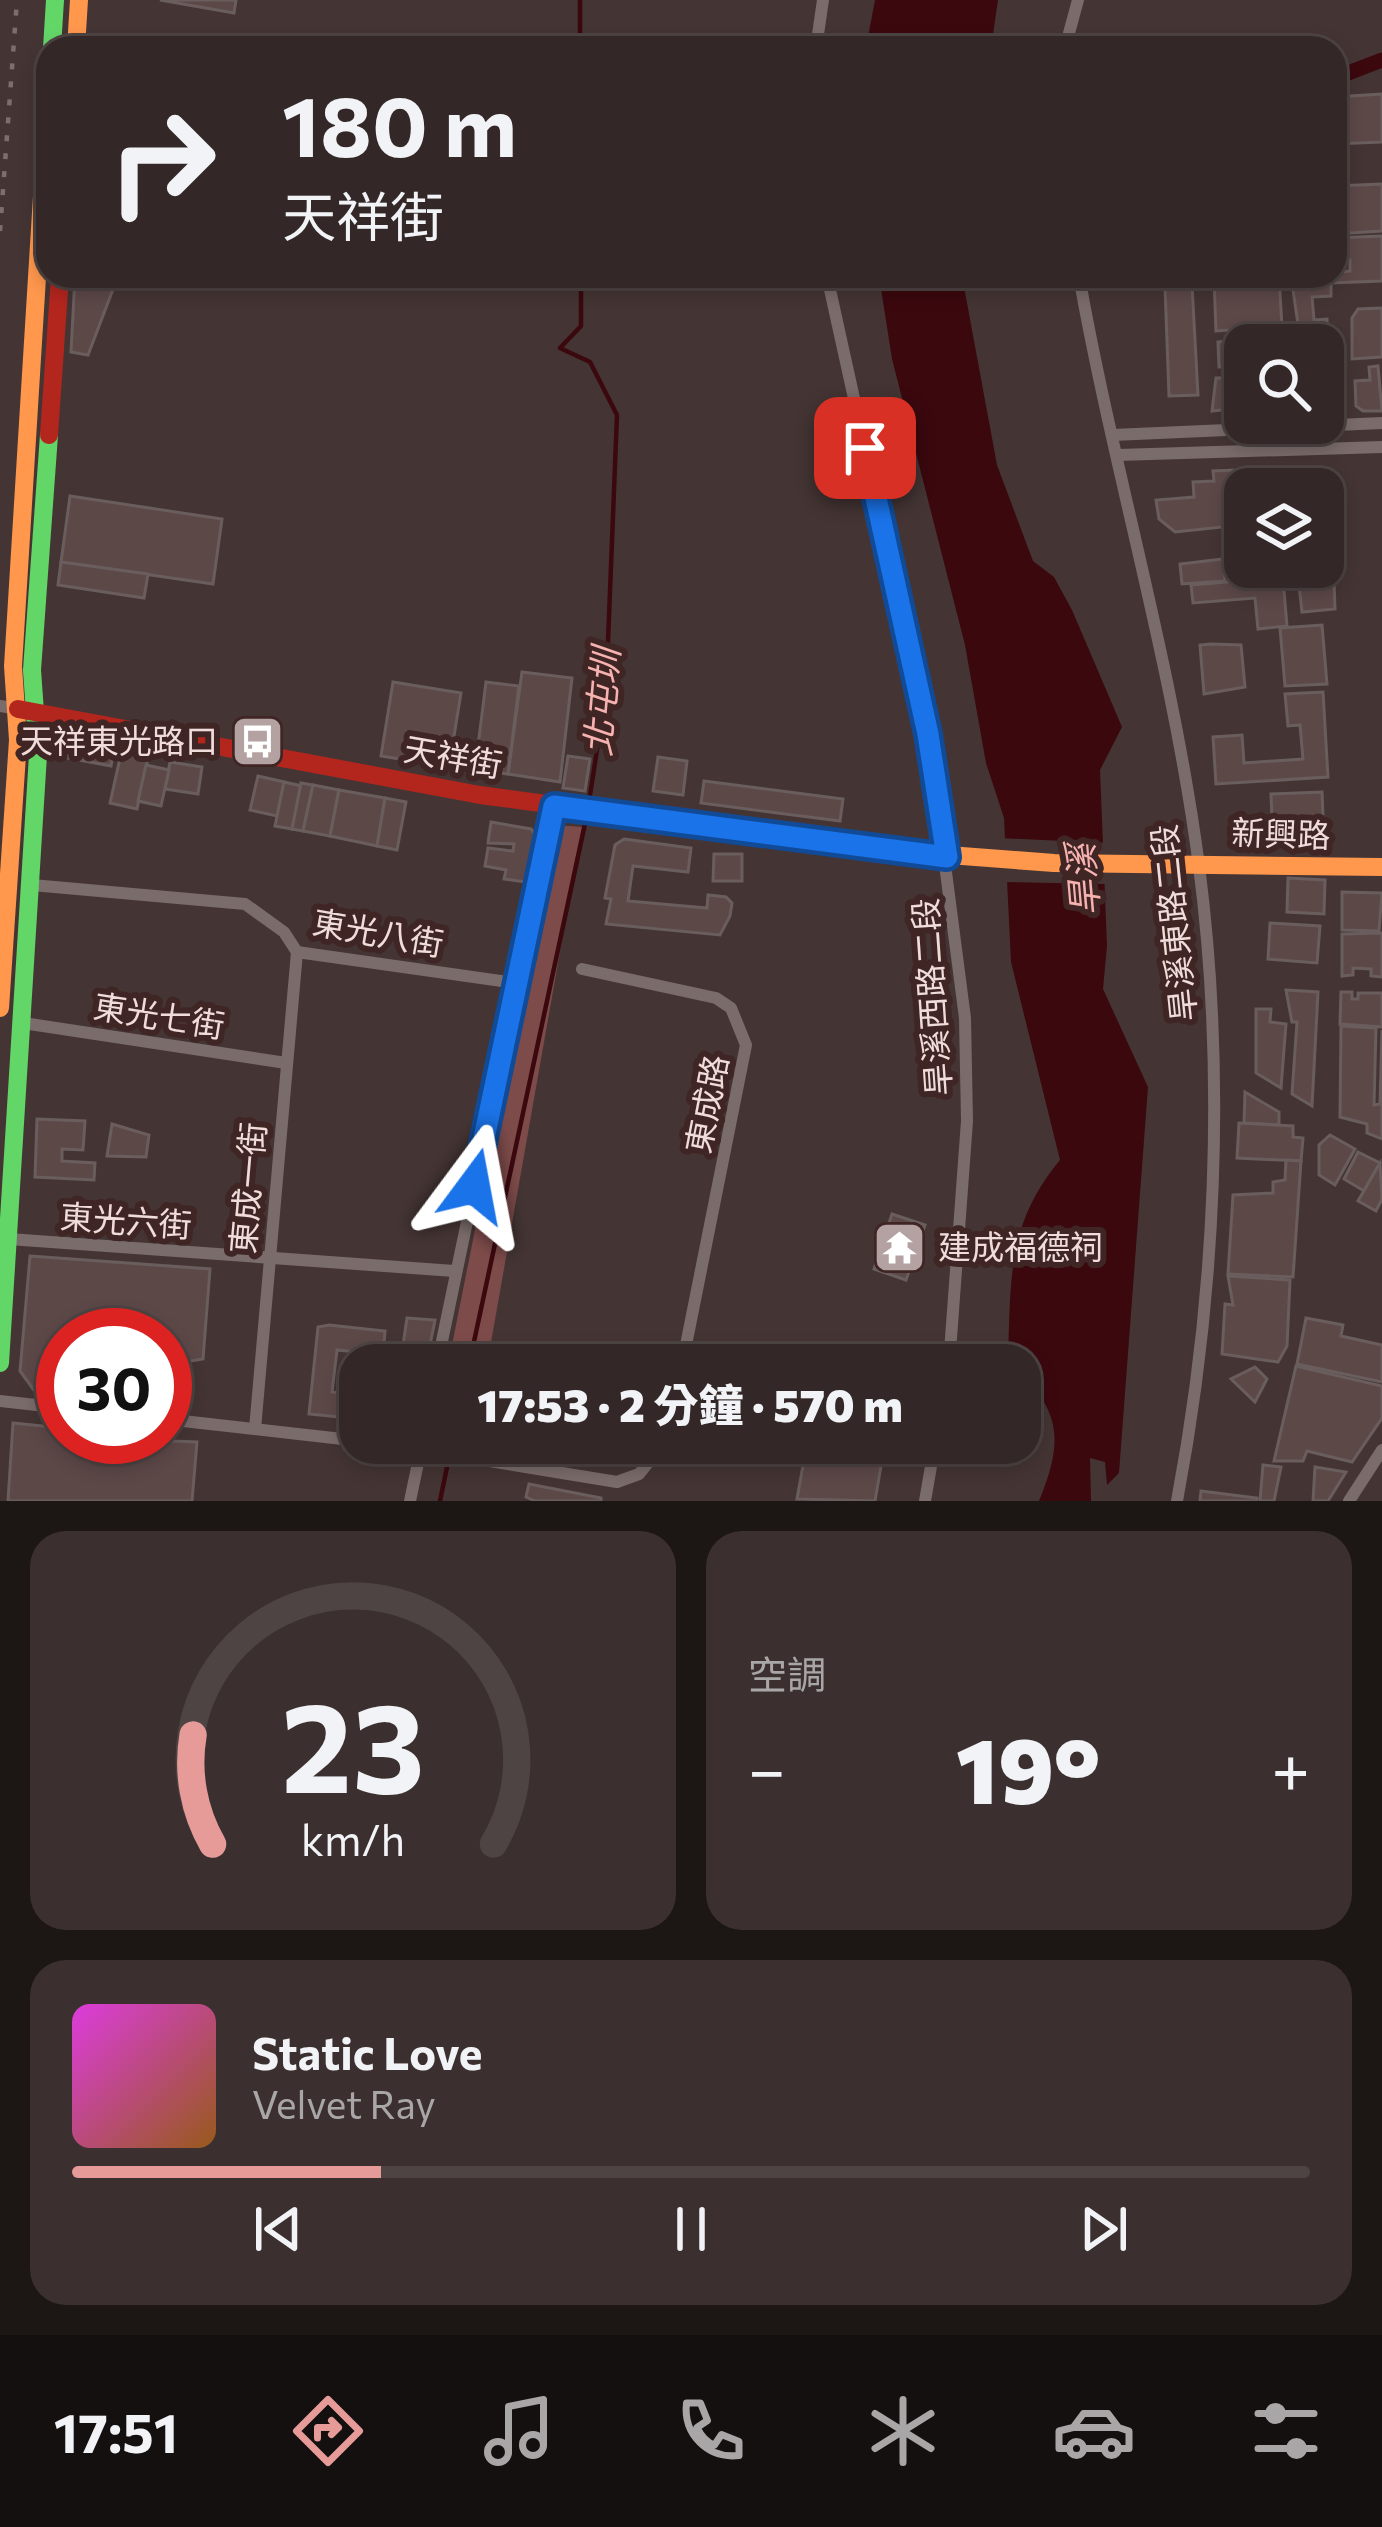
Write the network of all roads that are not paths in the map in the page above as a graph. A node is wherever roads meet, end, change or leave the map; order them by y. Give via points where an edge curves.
1 (56, 0) edge
2 (79, 0) edge
3 (823, 0) edge
4 (1078, 0) edge
5 (53, 36) edge
6 (77, 36) edge
7 (818, 36) edge
8 (1068, 36) edge
9 (36, 288) edge
10 (59, 288) edge
11 (830, 288) edge
12 (1082, 288) edge
13 (1382, 424) edge
14 (1113, 435) junction
15 (1382, 448) edge
16 (1118, 455) junction
17 (18, 709) edge
18 (554, 806) junction
19 (947, 857) junction
20 (969, 858) joint
21 (1198, 862) junction
22 (1382, 867) edge
23 (32, 885) junction
24 (297, 952) junction
25 (582, 969) dead end
26 (515, 983) junction
27 (0, 1009) edge
28 (23, 1023) junction
29 (286, 1063) junction
30 (9, 1239) junction
31 (269, 1258) junction
32 (454, 1271) junction
33 (441, 1344) edge
34 (686, 1344) edge
35 (951, 1344) edge
36 (0, 1363) edge
37 (0, 1402) edge
38 (36, 1405) edge
39 (192, 1422) edge
40 (255, 1429) junction
41 (339, 1439) edge
42 (1382, 1450) edge
43 (418, 1464) edge
44 (510, 1464) edge
45 (647, 1464) edge
46 (931, 1464) edge
47 (410, 1501) edge
48 (925, 1501) edge
49 (1177, 1501) edge
50 (1349, 1501) edge

1 - 5 street
2 - 6 street
3 - 7 street
4 - 8 street
9 - 17 street via 13,666
10 - 17 street via 32,670
11 - 19 street, 旱溪西路二段 via 928,734
12 - 14 street, 旱溪東路二段
13 - 14 street
14 - 16 street, 旱溪東路二段
15 - 16 street
16 - 21 street, 旱溪東路二段
17 - 18 street, 天祥街
17 - 23 street
17 - 27 street
18 - 19 street, 天祥街
18 - 26 street
19 - 20 street, 天祥街
19 - 35 street, 旱溪西路二段 via 968,1069
20 - 21 street, 新興路
21 - 22 street, 新興路
21 - 49 street, 旱溪東路二段 via 1212,997 1210,1204 1193,1414
23 - 24 street, 東光八街 via 245,904
23 - 28 street
24 - 26 street, 東光八街
24 - 29 street, 東成一街
25 - 34 street, 東成路 via 716,998 731,1008 746,1045
26 - 32 street
28 - 29 street, 東光七街
28 - 30 street
29 - 31 street, 東成一街
30 - 31 street, 東光六街
30 - 36 street
31 - 32 street, 東光六街
31 - 40 street, 東成一街
32 - 33 street
37 - 38 street
39 - 40 street
40 - 41 street
42 - 50 street
43 - 47 street
44 - 45 street via 617,1482
46 - 48 street

